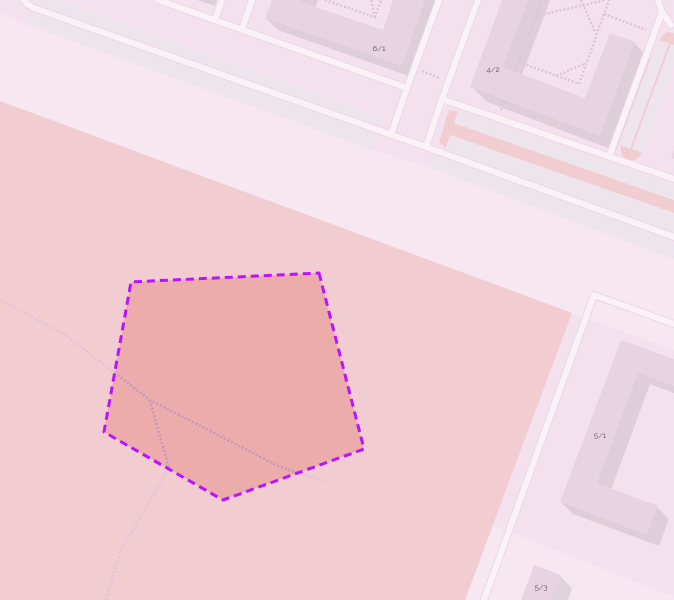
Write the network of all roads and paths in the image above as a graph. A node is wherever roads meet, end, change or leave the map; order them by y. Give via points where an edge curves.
1 (24, 0) edge
2 (158, 0) edge
3 (222, 0) edge
4 (252, 0) edge
5 (325, 0) edge
6 (370, 0) edge
7 (381, 0) edge
8 (439, 0) edge
9 (478, 0) edge
10 (541, 0) edge
11 (581, 0) edge
12 (608, 0) edge
13 (658, 0) edge
14 (583, 6) junction
15 (662, 12) junction
16 (604, 14) junction
17 (375, 17) junction
18 (535, 17) junction
19 (215, 20) junction
20 (671, 25) dead end
21 (242, 29) junction
22 (654, 33) junction
23 (596, 34) junction
24 (519, 62) junction
25 (586, 63) junction
26 (414, 68) junction
27 (516, 72) dead end
28 (556, 76) junction
29 (449, 81) junction
30 (406, 88) junction
31 (442, 99) junction
32 (391, 134) junction
33 (426, 147) junction
34 (609, 157) junction
35 (674, 179) edge
36 (674, 237) edge
37 (0, 300) edge
38 (674, 324) edge
39 (150, 400) junction
40 (330, 483) dead end
41 (106, 600) edge
42 (484, 600) edge

1 - 32 lane via 34,8
2 - 19 lane
3 - 19 lane
4 - 21 lane
5 - 17 path
6 - 17 path
7 - 17 path
8 - 26 lane
9 - 29 lane
10 - 18 path
11 - 14 path
12 - 14 path
12 - 16 path
13 - 15 lane
14 - 18 path
14 - 23 path
15 - 20 lane
15 - 22 lane
16 - 22 path
16 - 23 path
18 - 24 path
19 - 21 lane
21 - 30 lane
22 - 34 lane
23 - 25 path
24 - 27 path
24 - 28 path
25 - 28 path
25 - 28 path via 579,84
26 - 29 path
26 - 30 lane
29 - 31 lane
30 - 32 lane
31 - 33 lane
31 - 34 lane
32 - 33 lane
33 - 36 lane
34 - 35 lane
37 - 39 path via 64,334
38 - 42 lane via 594,295
39 - 40 path via 280,467
39 - 41 path via 169,468 120,552

